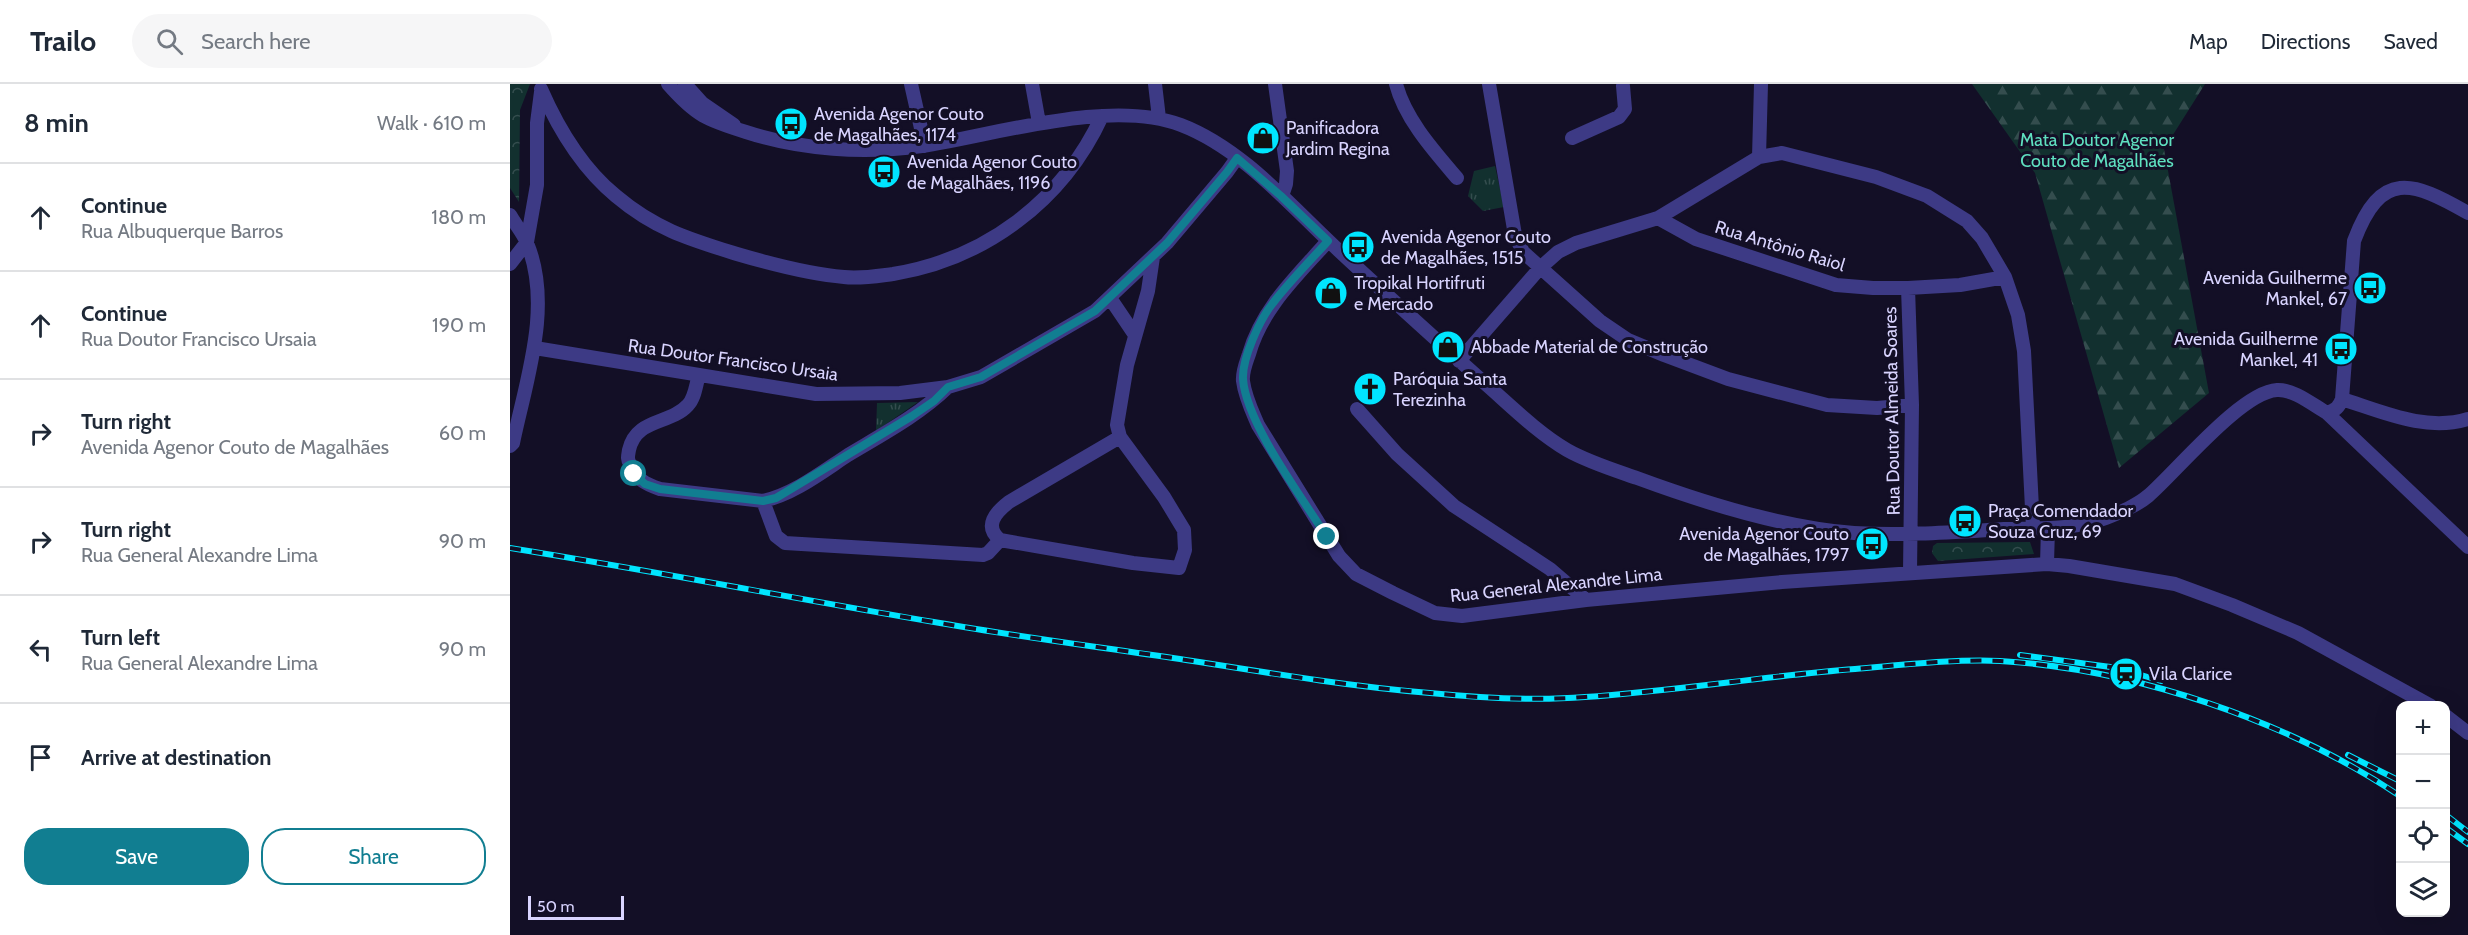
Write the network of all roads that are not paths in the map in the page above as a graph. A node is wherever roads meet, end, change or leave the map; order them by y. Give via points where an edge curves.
1 (668, 84) edge
2 (685, 84) edge
3 (911, 84) edge
4 (1032, 84) edge
5 (1155, 84) edge
6 (1275, 84) edge
7 (1396, 84) edge
8 (1489, 84) edge
9 (1761, 84) edge
10 (1624, 85) edge
11 (542, 87) edge
12 (1102, 116) junction
13 (1159, 118) junction
14 (1039, 123) junction
15 (743, 131) junction
16 (1572, 138) dead end
17 (925, 146) junction
18 (1759, 157) junction
19 (1237, 158) junction
20 (1456, 178) dead end
21 (1281, 196) junction
22 (2468, 213) edge
23 (510, 215) edge
24 (1658, 218) junction
25 (1328, 241) junction
26 (527, 242) junction
27 (1153, 257) junction
28 (510, 264) edge
29 (1540, 268) junction
30 (2005, 278) junction
31 (1908, 288) junction
32 (1110, 298) junction
33 (1135, 335) junction
34 (535, 348) junction
35 (1460, 361) junction
36 (699, 375) junction
37 (948, 387) junction
38 (2342, 399) junction
39 (1912, 405) junction
40 (1357, 409) dead end
41 (2328, 413) junction
42 (2468, 419) edge
43 (1120, 437) junction
44 (510, 446) edge
45 (763, 501) junction
46 (2033, 528) junction
47 (2048, 528) junction
48 (1911, 535) junction
49 (1000, 540) junction
50 (2468, 547) edge
51 (2047, 564) junction
52 (1910, 573) junction
53 (1586, 600) junction
54 (2424, 701) edge
55 (2450, 720) edge
56 (2468, 733) edge

1 - 15 street via 694,112 713,123
2 - 15 street via 702,103
3 - 17 street
4 - 14 street
5 - 13 street
6 - 21 street via 1287,171
7 - 20 street via 1414,121
8 - 29 street via 1515,234 1523,252
9 - 18 street
10 - 16 street via 1625,109 1619,117
11 - 12 street via 555,120 589,169 638,214 675,235 697,242 767,263 844,277 874,277 921,269 976,249 1016,223 1047,196 1092,137
11 - 26 street via 537,123 537,185
12 - 13 street
12 - 14 street
13 - 19 street via 1205,136
14 - 17 street
15 - 17 street via 793,144 886,150
18 - 24 street
18 - 30 street via 1782,153 1807,158 1927,196 1967,221 1982,238
19 - 21 street
19 - 27 street, Rua Doutor Francisco Ursaia
21 - 25 street
22 - 38 street via 2421,189 2402,187 2372,204 2354,241
23 - 26 street
24 - 29 street via 1576,243
24 - 31 street, Rua Antônio Raiol via 1696,239 1836,285
25 - 35 street
25 - 53 street, Rua General Alexandre Lima via 1272,304 1252,341 1243,380 1258,425 1339,556 1356,574 1435,613 1462,616
26 - 28 street
26 - 34 street via 537,280
27 - 32 street, Rua Doutor Francisco Ursaia
27 - 33 street
29 - 35 street
29 - 39 street via 1600,321 1628,340 1664,356 1728,379 1827,405
30 - 31 street, Rua Antônio Raiol
30 - 46 street via 2018,315 2024,351
31 - 39 street, Rua Doutor Almeida Soares
32 - 33 street
32 - 37 street, Rua Doutor Francisco Ursaia via 1076,323 981,377
33 - 43 street via 1119,401
34 - 36 street, Rua Doutor Francisco Ursaia
34 - 44 street
35 - 48 street via 1568,450 1616,471 1676,493 1805,527
36 - 37 street, Rua Doutor Francisco Ursaia via 816,394 878,394
36 - 45 street via 691,403 680,413 642,428 631,444 628,459 634,474 645,484 660,489
37 - 45 street via 912,416 805,482
38 - 41 street via 2339,407
38 - 42 street via 2437,425
39 - 48 street, Rua Doutor Almeida Soares
40 - 53 street via 1397,454 1454,506 1550,569
41 - 47 street via 2293,393 2264,393 2221,425 2145,498 2103,519
41 - 50 street
43 - 49 street via 996,512 991,528
43 - 49 street via 1184,530 1185,550 1179,568
45 - 49 street via 776,536 784,543 983,555
46 - 47 street
46 - 48 street
47 - 51 street
48 - 52 street, Rua Doutor Almeida Soares
51 - 52 street, Rua General Alexandre Lima
51 - 54 street, Rua General Alexandre Lima via 2175,584 2298,633
52 - 53 street, Rua General Alexandre Lima
55 - 56 street

